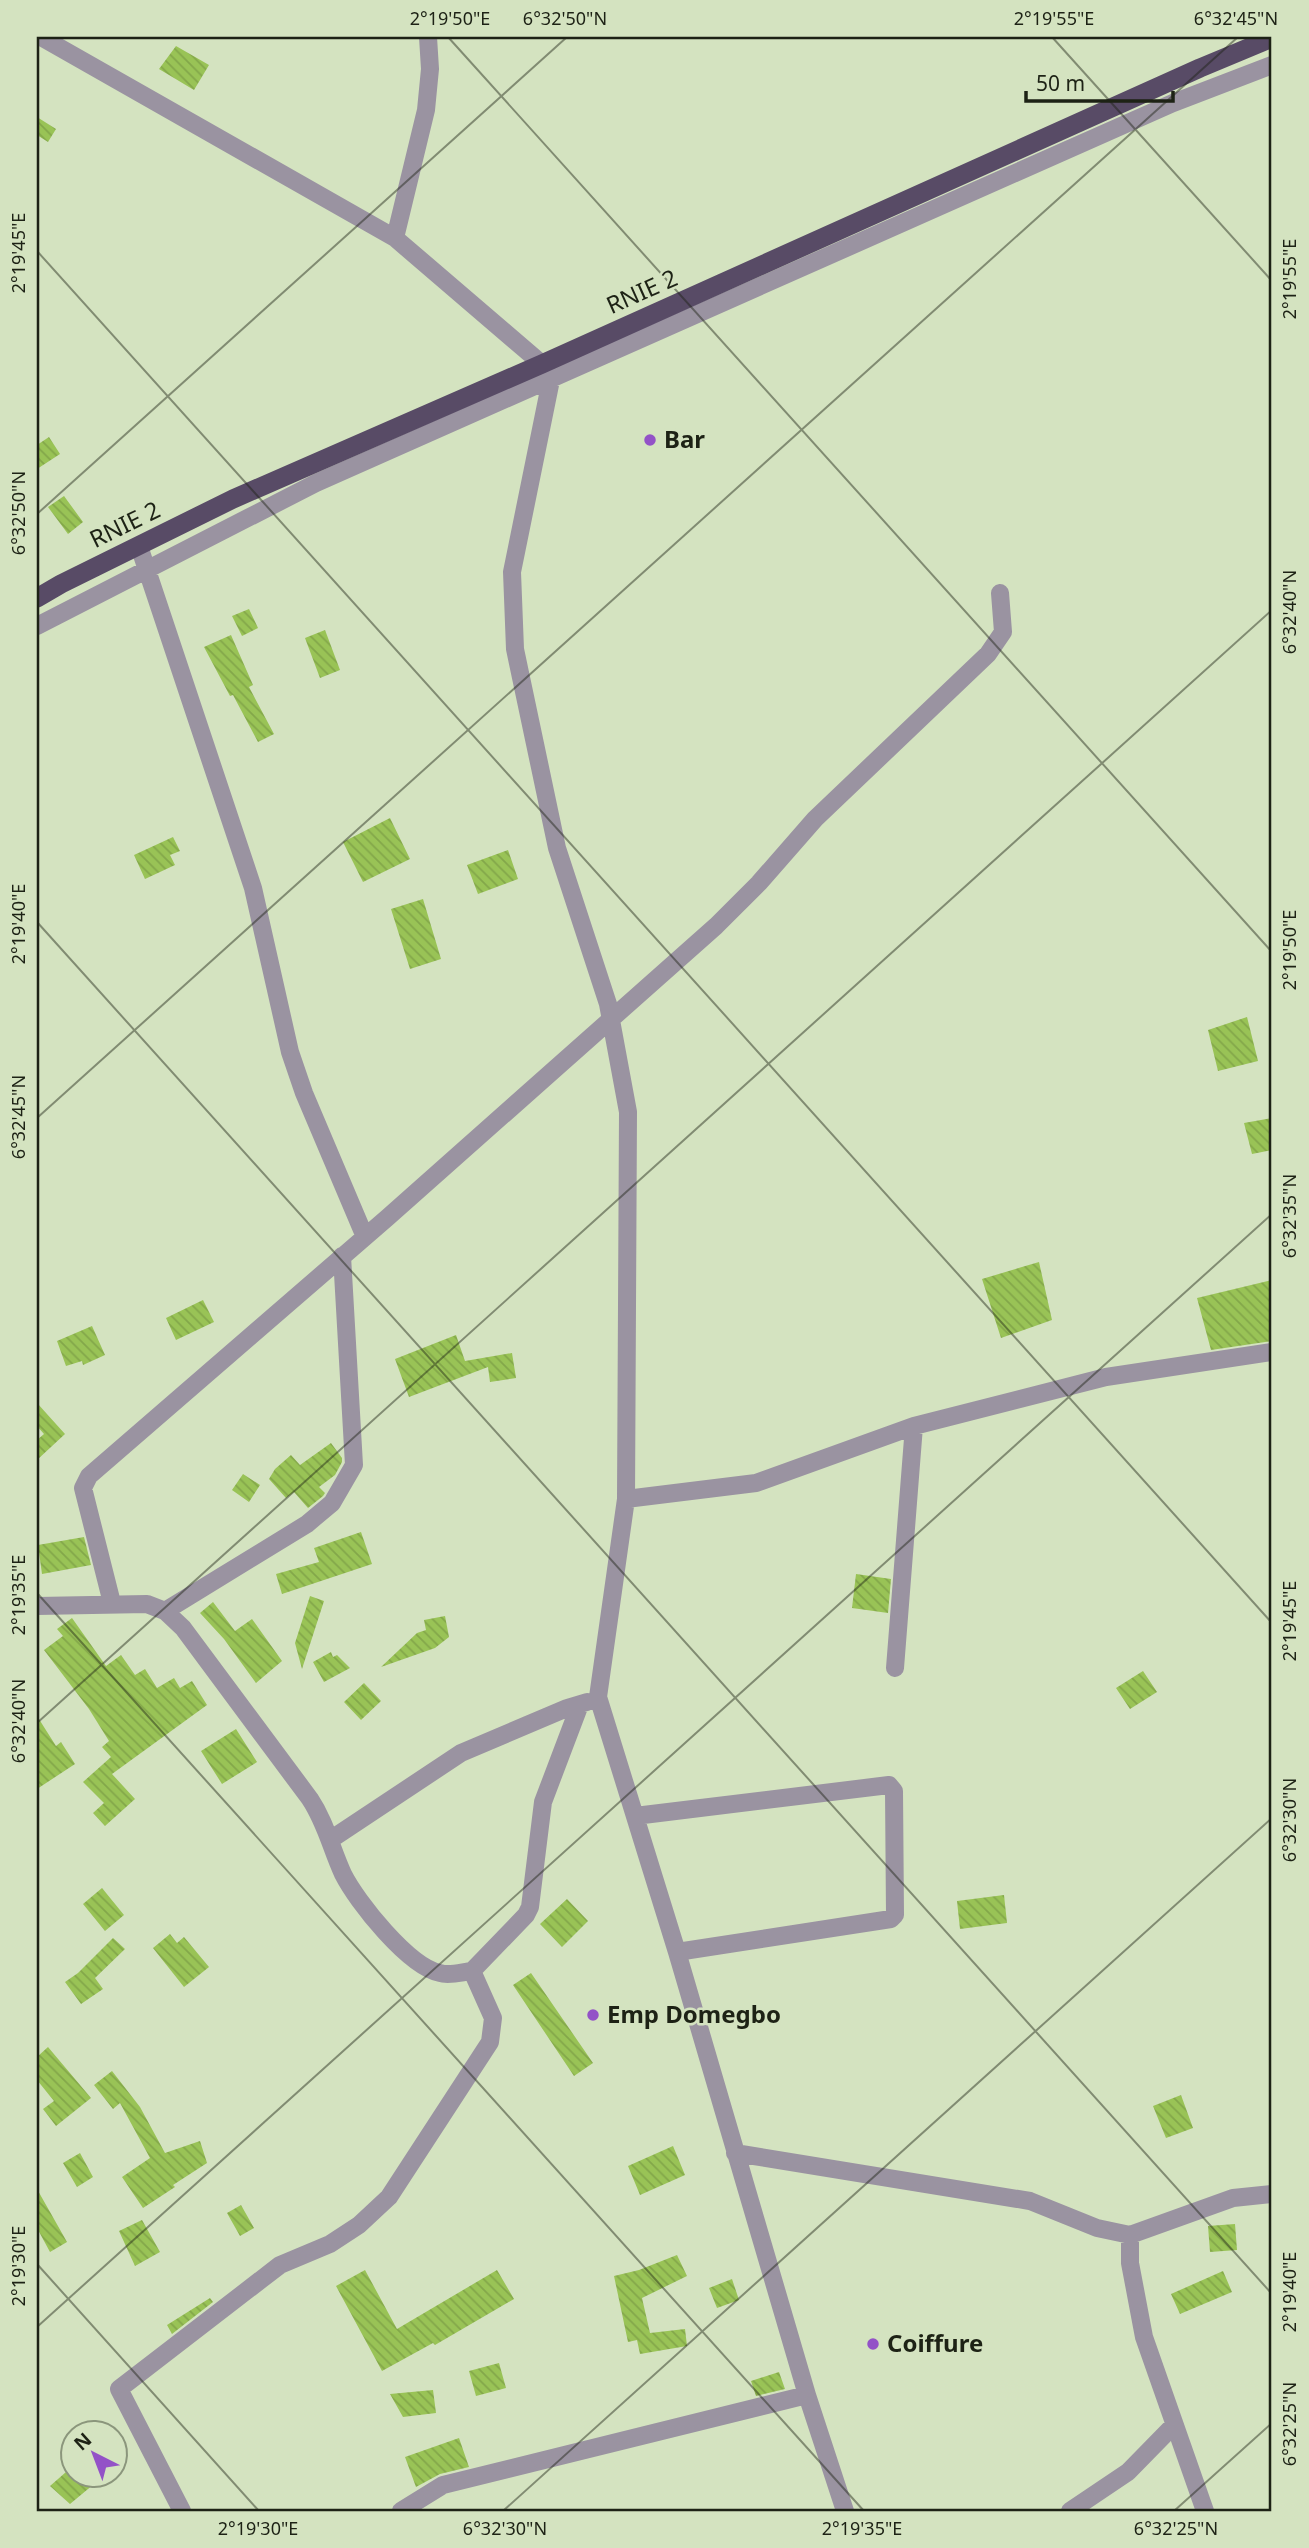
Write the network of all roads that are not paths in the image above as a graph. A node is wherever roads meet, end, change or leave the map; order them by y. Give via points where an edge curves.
1 (41, 37) edge
2 (428, 37) edge
3 (1272, 38) edge
4 (1272, 65) edge
5 (395, 238) junction
6 (547, 372) junction
7 (138, 546) junction
8 (146, 568) junction
9 (1000, 593) dead end
10 (37, 598) edge
11 (37, 626) edge
12 (610, 1020) junction
13 (365, 1237) junction
14 (342, 1256) junction
15 (1272, 1352) edge
16 (914, 1426) junction
17 (626, 1499) junction
18 (112, 1603) junction
19 (37, 1606) edge
20 (165, 1611) junction
21 (895, 1668) dead end
22 (598, 1697) junction
23 (579, 1707) junction
24 (635, 1816) junction
25 (330, 1840) junction
26 (677, 1952) junction
27 (472, 1971) junction
28 (735, 2153) junction
29 (1272, 2194) edge
30 (1130, 2235) junction
31 (807, 2395) junction
32 (1174, 2425) junction
33 (182, 2511) edge
34 (401, 2511) edge
35 (845, 2511) edge
36 (1070, 2511) edge
37 (1205, 2511) edge

1 - 5 street
2 - 5 street via 426,110
3 - 6 highway, RNIE 2 / RNIE 2
4 - 6 street via 1173,103
5 - 6 street
6 - 7 highway, RNIE 2 / RNIE 2 via 233,499
6 - 8 street
6 - 12 street via 512,572 515,649 557,848
7 - 8 street
7 - 10 highway, RNIE 2 / RNIE 2
8 - 11 street
8 - 13 street via 253,888 290,1052
9 - 12 street via 1003,632 988,654 815,819 716,926
12 - 13 street
12 - 17 street via 628,1112
13 - 14 street
14 - 18 street via 89,1476 83,1488
14 - 20 street via 354,1465 332,1503 307,1524
15 - 16 street via 1106,1377
16 - 17 street via 756,1483
16 - 21 street
17 - 22 street
18 - 19 street
18 - 20 street via 147,1604
20 - 25 street via 183,1628 310,1799
22 - 23 street
22 - 24 street
23 - 25 street via 461,1753
23 - 27 street via 542,1802 530,1907
24 - 26 street
24 - 26 street via 889,1786 894,1791 895,1915 891,1919
25 - 27 street via 344,1875 377,1924 421,1965 441,1974
26 - 28 street
27 - 33 street via 494,2018 490,2042 389,2197 330,2244 280,2264 119,2389
28 - 30 street via 1030,2201 1097,2228
28 - 31 street
29 - 30 street via 1233,2198
30 - 32 street via 1130,2263 1143,2337
31 - 34 street via 443,2486
31 - 35 street
32 - 36 street via 1128,2472
32 - 37 street

